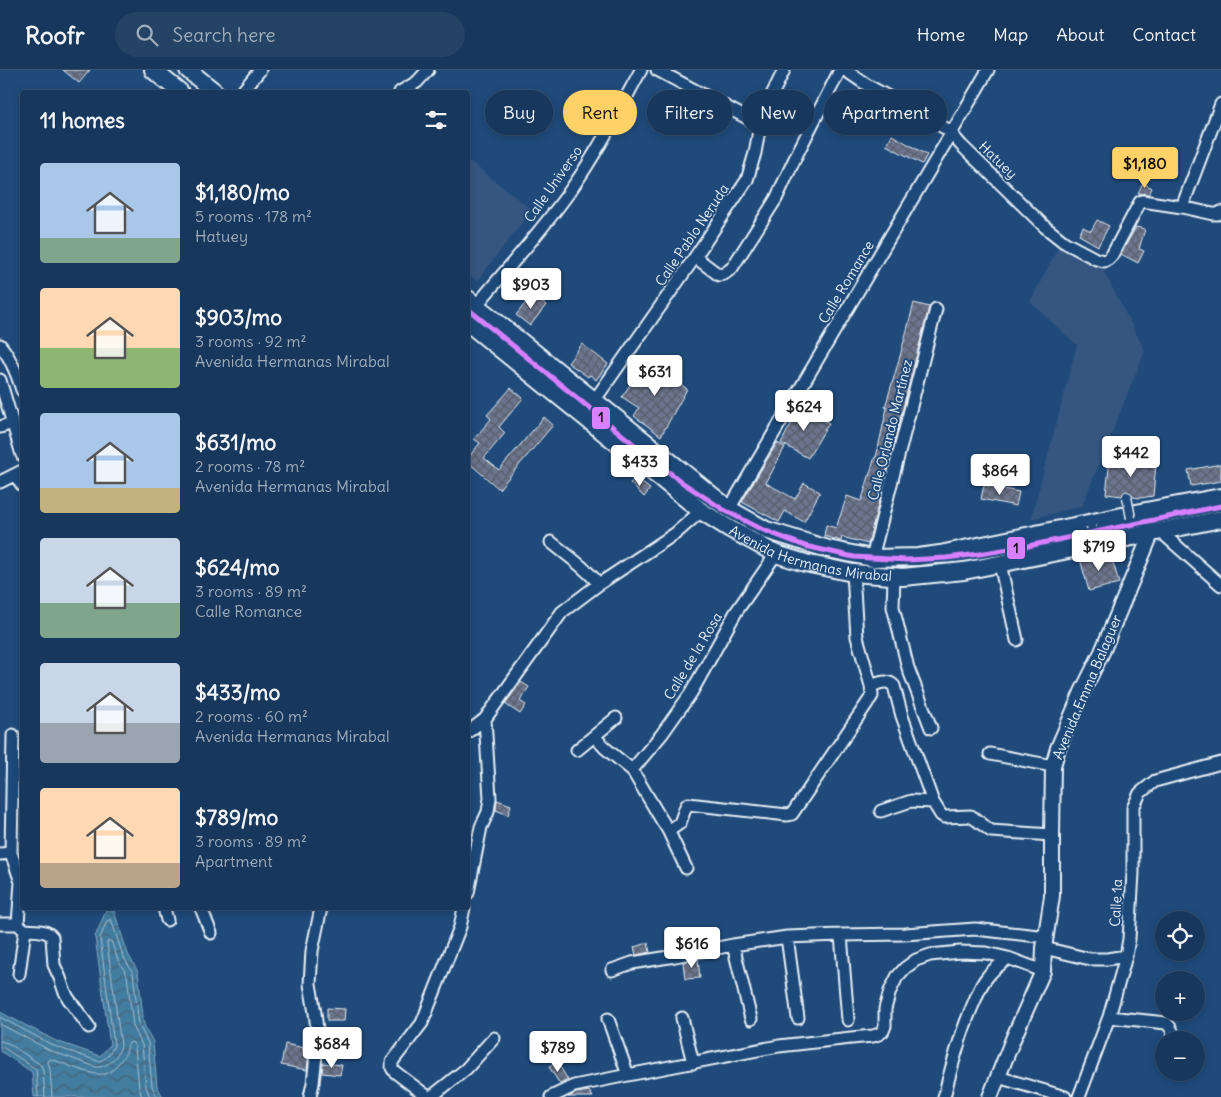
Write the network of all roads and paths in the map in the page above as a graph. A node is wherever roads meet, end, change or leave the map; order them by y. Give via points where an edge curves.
1 (153, 70) edge
2 (188, 70) edge
3 (260, 70) edge
4 (428, 70) edge
5 (641, 70) edge
6 (657, 70) edge
7 (784, 70) edge
8 (840, 70) edge
9 (845, 70) edge
10 (988, 70) edge
11 (178, 90) edge
12 (213, 90) edge
13 (244, 90) edge
14 (404, 90) edge
15 (774, 90) edge
16 (1221, 104) edge
17 (742, 115) edge
18 (952, 132) junction
19 (758, 135) edge
20 (1182, 207) junction
21 (1221, 212) edge
22 (695, 258) junction
23 (472, 303) edge
24 (936, 310) dead end
25 (470, 325) edge
26 (0, 344) edge
27 (0, 380) edge
28 (20, 384) edge
29 (594, 401) junction
30 (14, 423) junction
31 (0, 427) edge
32 (20, 447) edge
33 (19, 473) edge
34 (0, 482) edge
35 (1127, 497) dead end
36 (1221, 497) edge
37 (728, 509) junction
38 (701, 511) junction
39 (1146, 511) junction
40 (1131, 518) dead end
41 (1221, 519) edge
42 (1091, 526) dead end
43 (1156, 533) junction
44 (552, 542) dead end
45 (776, 554) junction
46 (1098, 554) dead end
47 (872, 558) junction
48 (1000, 564) junction
49 (853, 573) junction
50 (894, 576) junction
51 (599, 584) junction
52 (1221, 585) edge
53 (1017, 640) dead end
54 (871, 686) junction
55 (616, 718) dead end
56 (485, 719) junction
57 (931, 728) dead end
58 (470, 730) edge
59 (13, 735) dead end
60 (595, 737) junction
61 (577, 750) dead end
62 (990, 754) dead end
63 (1221, 763) edge
64 (1053, 766) junction
65 (632, 770) junction
66 (933, 802) junction
67 (882, 811) dead end
68 (668, 830) junction
69 (1052, 835) junction
70 (5, 853) edge
71 (686, 868) dead end
72 (20, 880) edge
73 (470, 882) edge
74 (22, 910) edge
75 (164, 910) edge
76 (202, 910) edge
77 (321, 910) edge
78 (464, 910) edge
79 (167, 920) dead end
80 (0, 924) edge
81 (22, 927) junction
82 (211, 933) dead end
83 (841, 935) junction
84 (787, 937) junction
85 (1045, 943) junction
86 (733, 945) junction
87 (1126, 956) junction
88 (1008, 958) junction
89 (612, 970) dead end
90 (1043, 971) junction
91 (19, 974) dead end
92 (1109, 1017) junction
93 (682, 1018) dead end
94 (798, 1018) dead end
95 (608, 1019) dead end
96 (751, 1019) dead end
97 (848, 1020) dead end
98 (89, 1028) dead end
99 (1173, 1031) edge
100 (494, 1038) dead end
101 (693, 1062) junction
102 (628, 1075) junction
103 (998, 1077) junction
104 (310, 1097) edge
105 (429, 1097) edge
106 (551, 1097) edge
107 (944, 1097) edge
108 (990, 1097) edge
109 (1065, 1097) edge
110 (1079, 1097) edge

1 - 11 main road
2 - 12 main road
3 - 13 street
4 - 14 street via 418,82
5 - 23 street, Calle Universo via 604,137 552,215
6 - 17 street
7 - 15 street, Calle Pablo Neruda
8 - 22 street via 776,199 732,268 719,275
9 - 18 street, Hatuey
10 - 18 street, Calle Romance
16 - 20 street
18 - 20 street, Hatuey via 961,145 1045,227 1064,242 1102,261 1114,252 1141,201
18 - 37 street, Calle Romance
19 - 22 street, Calle Pablo Neruda via 747,180
20 - 21 street via 1213,214
22 - 29 street, Calle Pablo Neruda
23 - 29 main road, Avenida Hermanas Mirabal
24 - 47 street, Calle Orlando Martínez
25 - 38 main road, Avenida Hermanas Mirabal
26 - 28 street
27 - 30 street
29 - 37 main road, Avenida Hermanas Mirabal
30 - 31 street
30 - 32 street
33 - 34 street
35 - 40 street, bridge
36 - 39 main road, Avenida Hermanas Mirabal
37 - 47 main road, Avenida Hermanas Mirabal via 766,530 828,549
38 - 45 main road, Avenida Hermanas Mirabal
38 - 51 street via 676,533
39 - 43 street
39 - 47 main road, Avenida Hermanas Mirabal via 940,554
41 - 43 main road, Avenida Hermanas Mirabal
42 - 46 street, bridge
43 - 48 main road, Avenida Hermanas Mirabal
43 - 52 street
43 - 64 street, Avenida Emma Balaguer via 1082,692
44 - 51 street
45 - 49 main road, Avenida Hermanas Mirabal
45 - 65 street, Calle de la Rosa via 736,612 691,693
48 - 50 main road, Avenida Hermanas Mirabal via 964,572
48 - 53 street
49 - 50 main road, Avenida Hermanas Mirabal
49 - 54 street via 857,637
50 - 57 street via 893,607 908,668
51 - 56 street via 562,612
54 - 66 street via 887,682 894,686
54 - 68 street via 872,696 791,814 688,804 679,824
55 - 60 street
56 - 58 street
56 - 73 street via 490,798
59 - 70 street
60 - 61 street
60 - 65 street
62 - 64 street
63 - 87 street, Calle 1a via 1155,781 1140,792 1133,808 1133,873
64 - 69 street, Avenida Emma Balaguer
65 - 68 street
66 - 67 street via 911,801
66 - 69 street via 944,817 971,816 991,830
68 - 71 street
69 - 85 street, Avenida Emma Balaguer via 1052,896
70 - 72 street
74 - 81 street
75 - 79 street
76 - 82 street
77 - 104 street via 312,951 310,984 318,1038
78 - 105 street via 460,927 422,1023 392,1062 395,1072
80 - 81 street
81 - 91 street
81 - 98 street via 50,934 54,966 68,998
83 - 84 street
83 - 85 street via 975,929
83 - 97 street
84 - 86 street
84 - 94 street
85 - 87 street via 1090,959
85 - 90 street, Avenida Emma Balaguer
86 - 89 street via 632,963
86 - 96 street
87 - 92 street, Calle 1a
88 - 90 street
88 - 101 street via 960,952 916,960 897,977 885,1009 883,1031 873,1036 779,1046
88 - 107 street via 987,976 970,1011
90 - 103 street, Avenida Emma Balaguer
92 - 99 street via 1166,1023
92 - 110 street, Calle 1a
93 - 101 street
95 - 102 street
100 - 105 street via 466,1069
101 - 102 street
102 - 106 street via 574,1086
103 - 108 street, Avenida Emma Balaguer
103 - 109 street

